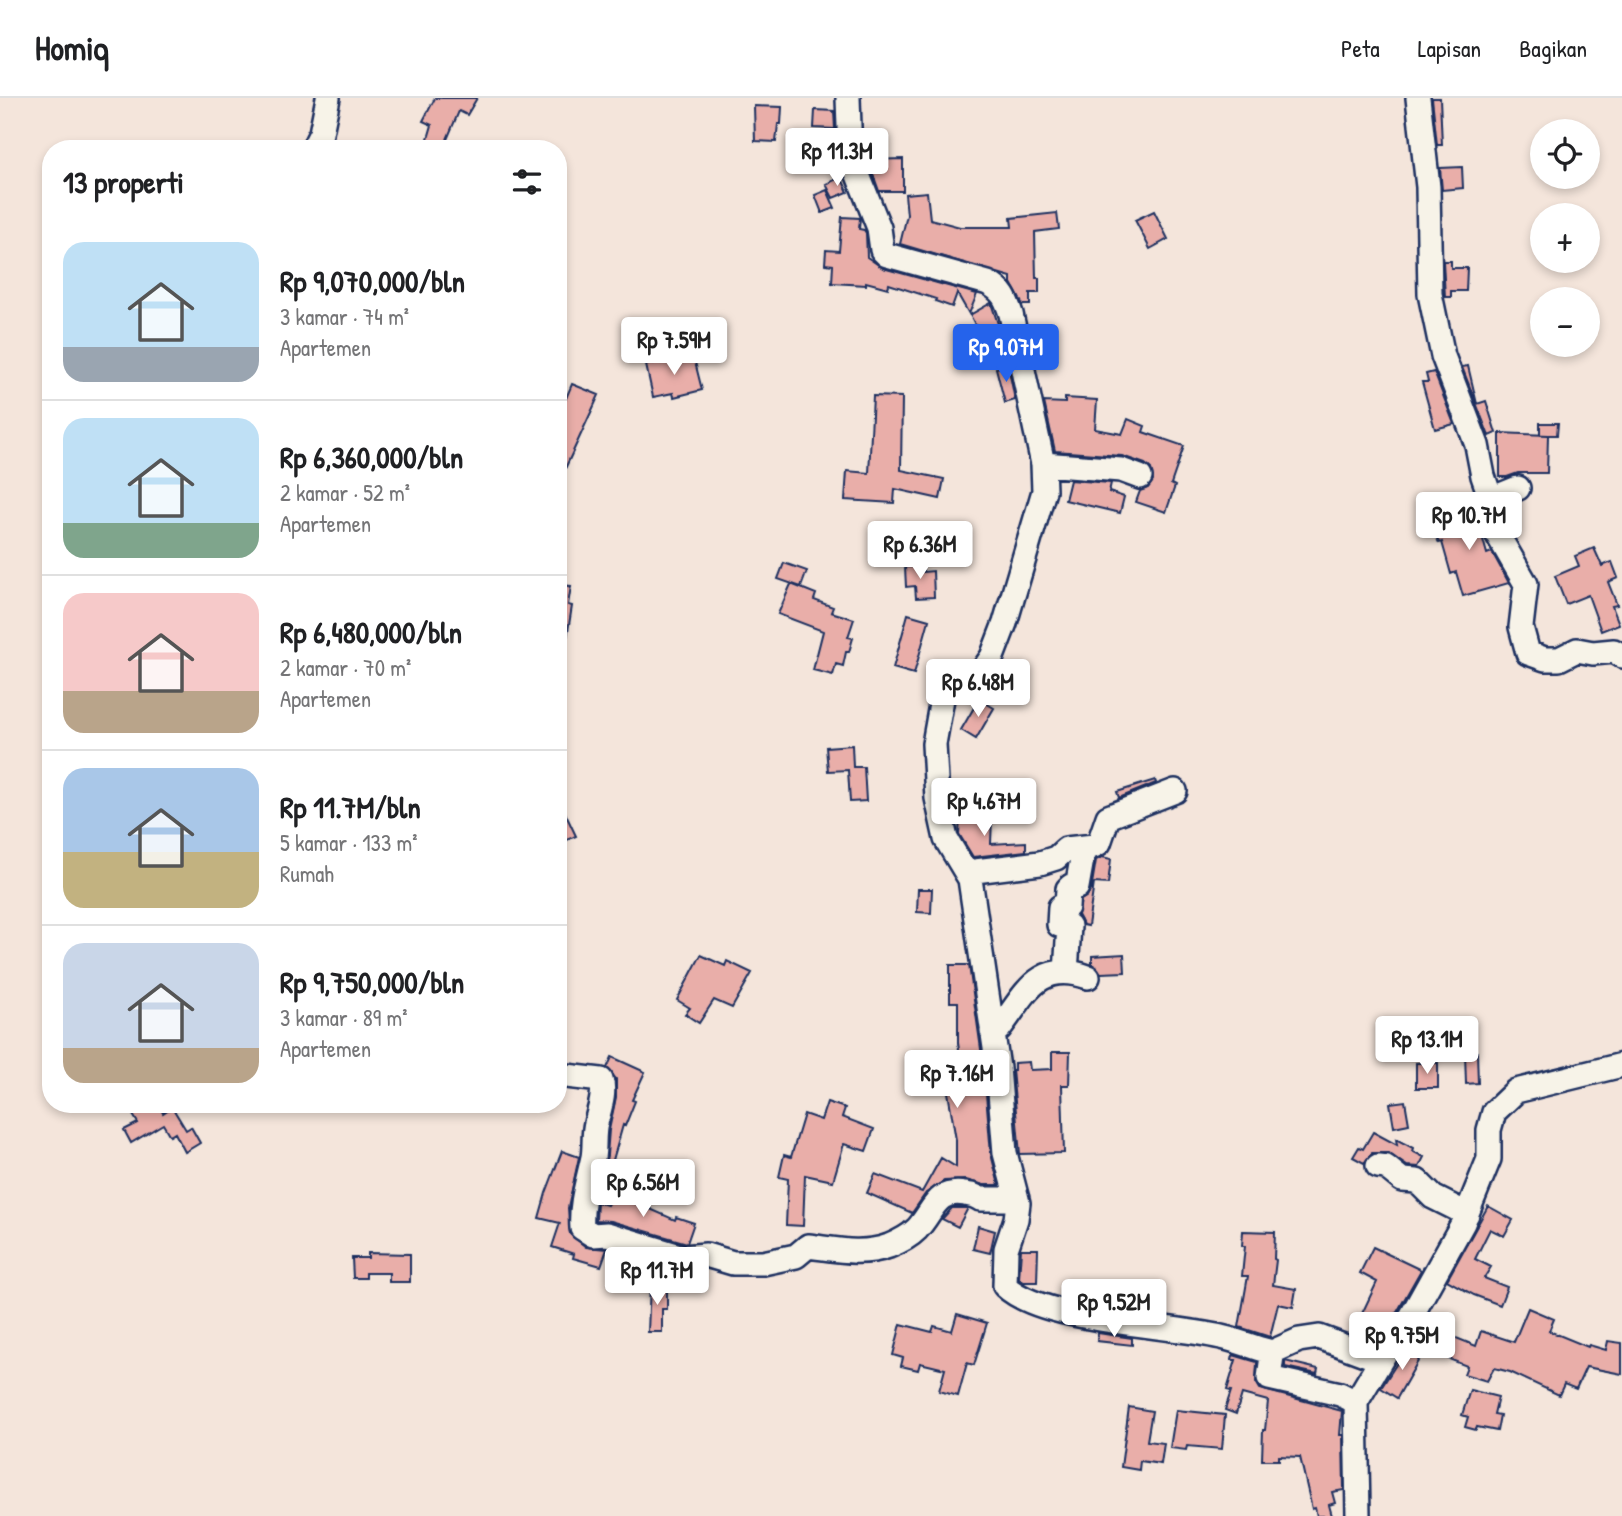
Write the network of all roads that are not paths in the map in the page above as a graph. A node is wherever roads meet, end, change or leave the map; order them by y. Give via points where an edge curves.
1 (328, 98) edge
2 (848, 98) edge
3 (1418, 98) edge
4 (318, 140) edge
5 (1043, 464) junction
6 (1140, 477) dead end
7 (1518, 488) dead end
8 (1491, 499) junction
9 (1622, 656) edge
10 (1175, 791) dead end
11 (1084, 848) junction
12 (967, 872) junction
13 (992, 1031) junction
14 (1622, 1065) edge
15 (567, 1076) edge
16 (1378, 1166) dead end
17 (1017, 1199) junction
18 (1467, 1214) junction
19 (1270, 1353) junction
20 (1381, 1360) junction
21 (1356, 1402) junction
22 (1358, 1516) edge

1 - 4 street
2 - 5 street via 850,155 879,228 882,250 887,256 988,283 1006,296
3 - 8 street via 1428,187 1430,294 1443,356 1477,445
5 - 6 street via 1121,470
5 - 12 street via 1044,491 992,657 974,683 943,693 938,713 934,744 937,798 946,839
7 - 8 street
8 - 9 street via 1485,502 1484,511 1526,584 1521,627 1528,653 1545,659 1559,659 1577,650 1614,651
10 - 11 street via 1108,817 1099,843
11 - 12 street via 1066,849 1040,863
11 - 13 street via 1077,887 1068,889 1067,907 1060,906 1059,925 1069,926 1077,974 1053,974 1029,986 999,1029
12 - 13 street
13 - 17 street via 1004,1153
14 - 18 street via 1516,1091 1501,1103 1489,1130 1489,1159
15 - 17 street via 601,1080 603,1086 594,1154 580,1209 582,1228 593,1235 607,1234 684,1257 706,1255 733,1263 763,1263 796,1256 808,1246 826,1251 885,1247 911,1234 941,1196 953,1192 980,1199
16 - 18 street via 1402,1180 1417,1181 1433,1197
17 - 19 street via 1004,1258 1005,1286 1010,1291 1057,1310 1222,1337
18 - 20 street via 1408,1322
19 - 20 street via 1319,1337
19 - 21 street via 1269,1378
20 - 21 street
21 - 22 street

